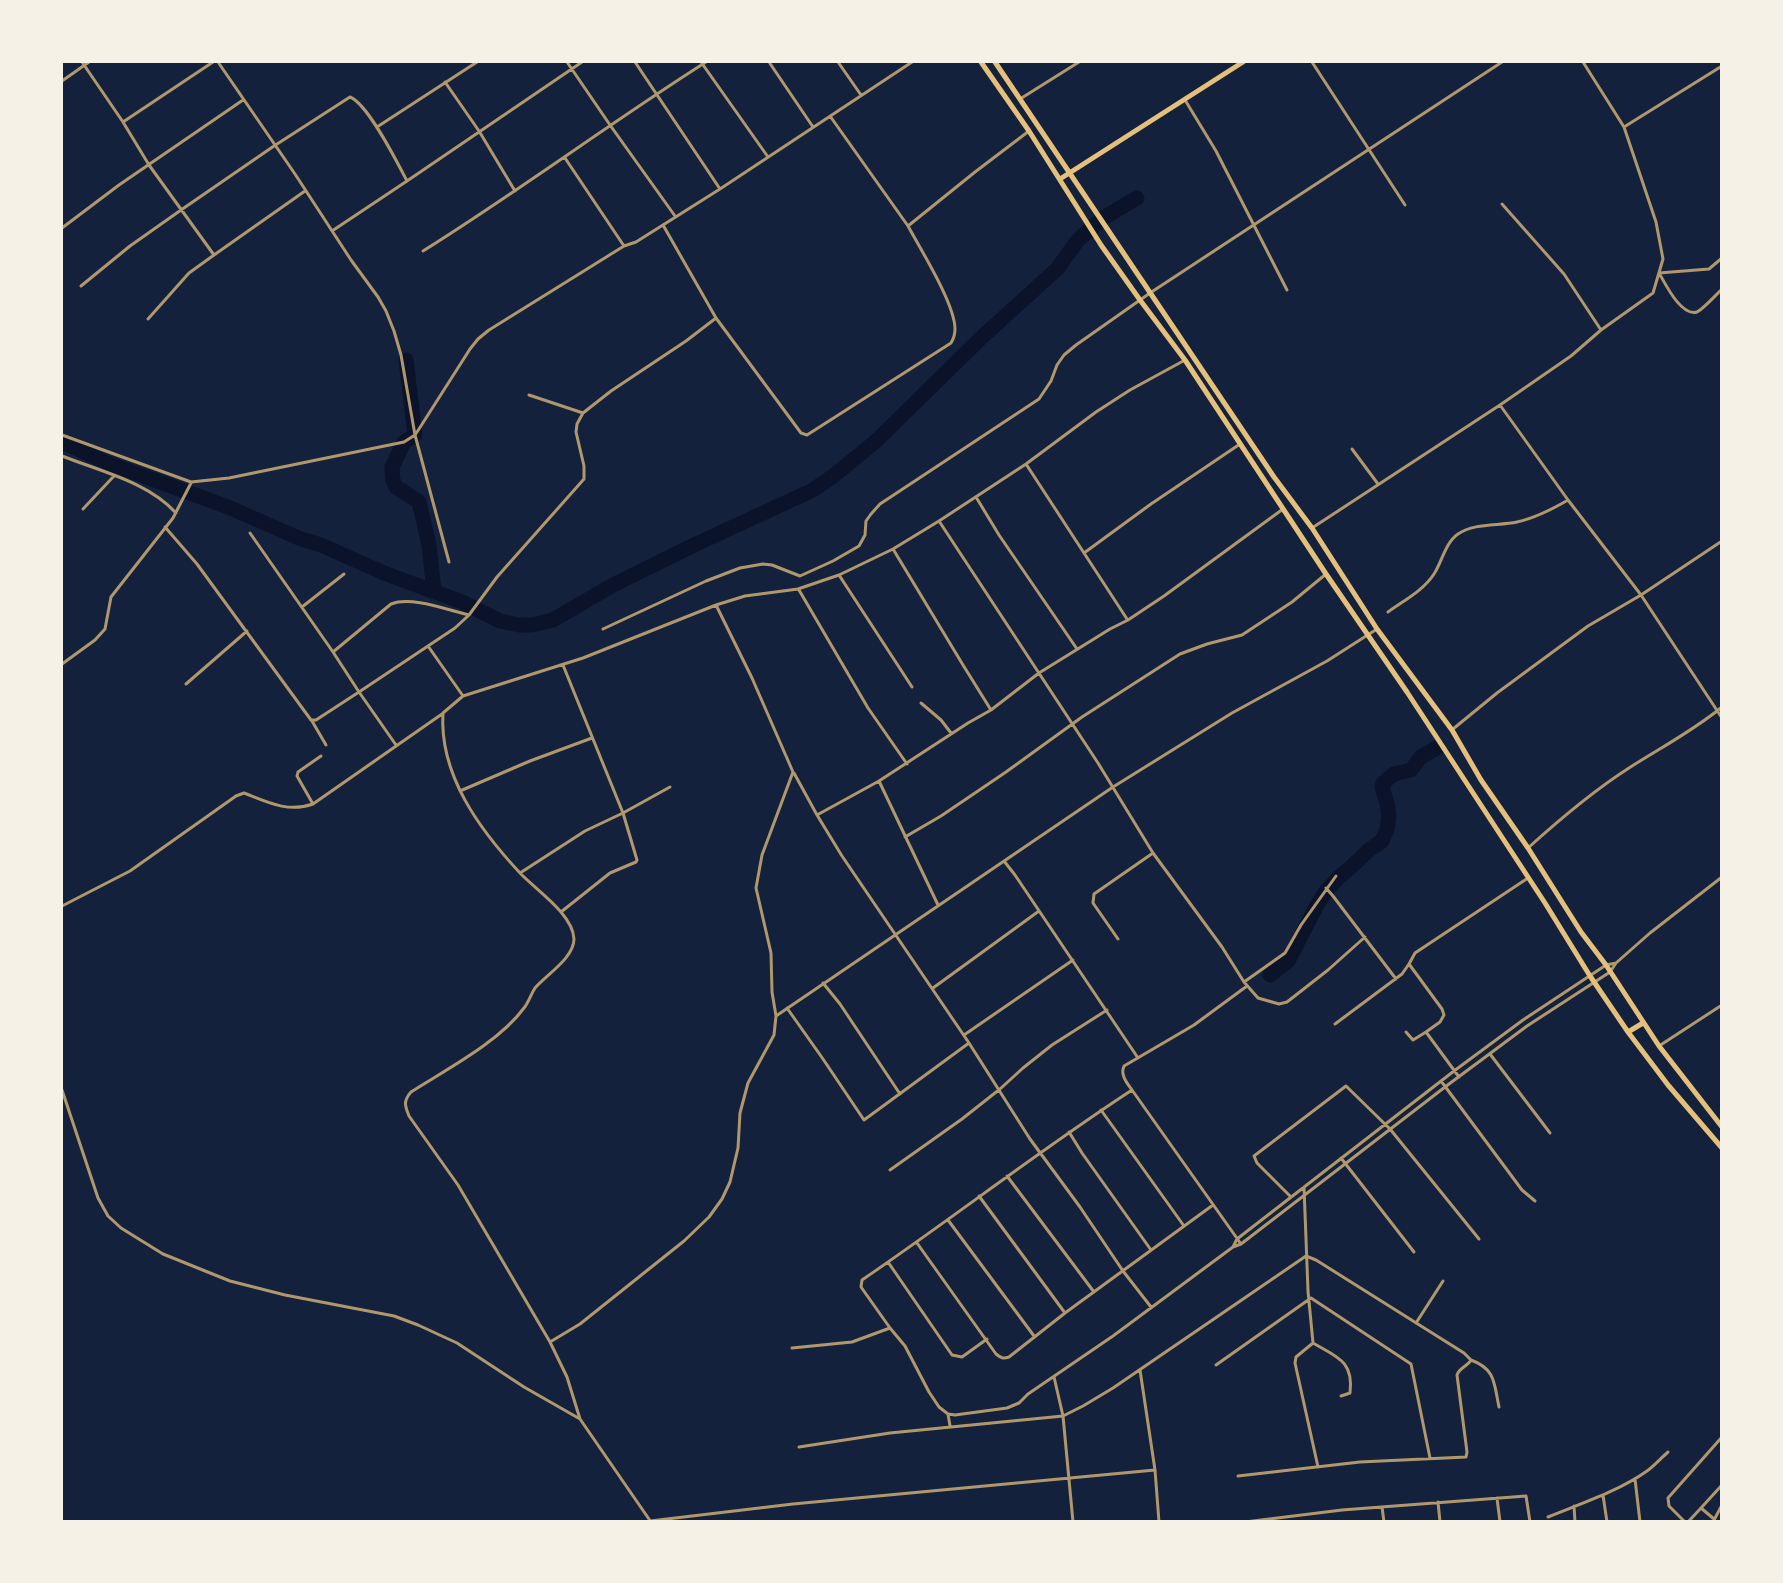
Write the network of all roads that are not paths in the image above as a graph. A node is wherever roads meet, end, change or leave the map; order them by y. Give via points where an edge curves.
1 (89, 62) edge
2 (213, 62) edge
3 (218, 62) edge
4 (477, 62) edge
5 (567, 62) edge
6 (582, 62) edge
7 (635, 62) edge
8 (703, 62) edge
9 (770, 62) edge
10 (838, 62) edge
11 (912, 62) edge
12 (981, 62) edge
13 (995, 62) edge
14 (1079, 62) edge
15 (1243, 62) edge
16 (1312, 62) edge
17 (1502, 62) edge
18 (1583, 62) edge
19 (83, 63) edge
20 (1722, 66) edge
21 (572, 68) junction
22 (62, 81) edge
23 (445, 82) junction
24 (655, 94) junction
25 (861, 95) junction
26 (1020, 99) junction
27 (243, 100) junction
28 (1185, 100) junction
29 (830, 116) junction
30 (123, 122) junction
31 (610, 125) junction
32 (377, 127) junction
33 (813, 127) junction
34 (1624, 127) junction
35 (478, 131) junction
36 (1029, 131) junction
37 (274, 146) junction
38 (1369, 149) junction
39 (768, 157) junction
40 (565, 158) junction
41 (149, 165) junction
42 (1071, 173) junction
43 (1060, 179) junction
44 (407, 181) junction
45 (720, 189) junction
46 (306, 190) junction
47 (515, 191) junction
48 (1502, 204) dead end
49 (1405, 205) dead end
50 (181, 210) junction
51 (675, 216) junction
52 (663, 225) junction
53 (1253, 225) junction
54 (908, 226) junction
55 (62, 228) edge
56 (332, 231) junction
57 (624, 246) junction
58 (423, 251) dead end
59 (214, 255) junction
60 (1722, 258) edge
61 (1659, 273) junction
62 (81, 286) dead end
63 (1722, 289) edge
64 (1287, 290) dead end
65 (1150, 293) junction
66 (1140, 300) junction
67 (716, 318) junction
68 (148, 319) dead end
69 (1601, 330) junction
70 (1185, 360) junction
71 (529, 395) dead end
72 (1500, 405) junction
73 (583, 413) junction
74 (62, 435) edge
75 (415, 435) junction
76 (1240, 444) junction
77 (1352, 449) dead end
78 (62, 456) edge
79 (1026, 464) junction
80 (114, 476) junction
81 (191, 482) junction
82 (1378, 484) junction
83 (976, 497) junction
84 (1568, 500) junction
85 (82, 509) dead end
86 (1283, 509) junction
87 (176, 513) junction
88 (939, 521) junction
89 (165, 528) junction
90 (1312, 528) junction
91 (250, 533) dead end
92 (1722, 541) edge
93 (893, 549) junction
94 (1084, 553) junction
95 (449, 562) dead end
96 (344, 574) dead end
97 (1326, 574) junction
98 (839, 575) junction
99 (798, 589) junction
100 (1641, 594) junction
101 (716, 605) junction
102 (302, 608) junction
103 (1388, 612) dead end
104 (470, 614) junction
105 (1128, 620) junction
106 (603, 629) dead end
107 (1377, 629) junction
108 (247, 631) junction
109 (1367, 636) junction
110 (428, 646) junction
111 (1077, 649) junction
112 (333, 652) junction
113 (62, 664) edge
114 (563, 665) junction
115 (1039, 673) junction
116 (186, 684) dead end
117 (912, 687) dead end
118 (358, 692) junction
119 (463, 696) junction
120 (921, 704) dead end
121 (1722, 707) edge
122 (991, 710) junction
123 (1716, 711) junction
124 (443, 713) junction
125 (1722, 718) edge
126 (312, 721) junction
127 (1072, 724) junction
128 (1452, 730) junction
129 (952, 734) junction
130 (592, 738) junction
131 (326, 745) dead end
132 (396, 746) junction
133 (321, 756) dead end
134 (907, 764) junction
135 (793, 772) junction
136 (879, 782) junction
137 (670, 787) dead end
138 (1113, 788) junction
139 (460, 791) junction
140 (313, 804) junction
141 (624, 813) junction
142 (817, 815) junction
143 (905, 837) junction
144 (1528, 848) junction
145 (1153, 853) junction
146 (1004, 861) junction
147 (520, 873) junction
148 (1336, 876) dead end
149 (1722, 877) edge
150 (1528, 878) junction
151 (1327, 889) junction
152 (62, 906) edge
153 (938, 906) junction
154 (1040, 910) junction
155 (561, 912) junction
156 (896, 935) junction
157 (1365, 938) junction
158 (1118, 939) dead end
159 (1073, 960) junction
160 (1616, 963) junction
161 (1409, 964) junction
162 (1606, 965) junction
163 (1610, 972) junction
164 (1590, 976) junction
165 (1396, 979) junction
166 (823, 983) junction
167 (1595, 983) junction
168 (1245, 984) junction
169 (933, 988) junction
170 (1722, 1005) edge
171 (787, 1008) junction
172 (1107, 1010) junction
173 (776, 1016) junction
174 (1643, 1023) junction
175 (1335, 1024) dead end
176 (1406, 1032) dead end
177 (1426, 1032) junction
178 (1628, 1032) junction
179 (964, 1035) junction
180 (969, 1043) junction
181 (1659, 1046) junction
182 (1490, 1054) junction
183 (1138, 1058) junction
184 (1454, 1071) junction
185 (1459, 1077) junction
186 (1441, 1081) junction
187 (1445, 1087) junction
188 (1000, 1089) junction
189 (62, 1090) edge
190 (1132, 1090) junction
191 (900, 1094) junction
192 (1101, 1110) junction
193 (1715, 1120) junction
194 (1385, 1124) junction
195 (1722, 1127) edge
196 (1704, 1128) junction
197 (1390, 1129) junction
198 (1069, 1132) junction
199 (1550, 1133) dead end
200 (1722, 1148) edge
201 (1040, 1152) junction
202 (1341, 1158) junction
203 (1346, 1164) junction
204 (890, 1170) dead end
205 (1007, 1176) junction
206 (1304, 1187) junction
207 (979, 1196) junction
208 (1290, 1197) junction
209 (1304, 1197) junction
210 (1535, 1201) dead end
211 (1213, 1205) junction
212 (948, 1220) junction
213 (1184, 1226) junction
214 (1237, 1239) junction
215 (1479, 1239) dead end
216 (917, 1243) junction
217 (1241, 1244) junction
218 (1233, 1246) junction
219 (1151, 1250) junction
220 (1413, 1252) dead end
221 (1306, 1256) junction
222 (888, 1262) junction
223 (1123, 1271) junction
224 (1443, 1281) dead end
225 (1094, 1292) junction
226 (1309, 1299) junction
227 (1151, 1307) junction
228 (1065, 1313) junction
229 (1416, 1323) junction
230 (890, 1328) junction
231 (1034, 1336) junction
232 (987, 1339) junction
233 (550, 1342) junction
234 (1312, 1343) junction
235 (792, 1348) dead end
236 (1471, 1359) junction
237 (1216, 1365) dead end
238 (1140, 1370) junction
239 (1054, 1377) junction
240 (1341, 1396) dead end
241 (1498, 1407) dead end
242 (1063, 1416) junction
243 (580, 1419) junction
244 (949, 1420) junction
245 (1722, 1437) edge
246 (799, 1447) dead end
247 (1668, 1452) dead end
248 (1430, 1458) junction
249 (1318, 1467) junction
250 (1155, 1470) junction
251 (1238, 1476) dead end
252 (1069, 1478) junction
253 (1635, 1478) junction
254 (1722, 1485) edge
255 (1603, 1494) junction
256 (1497, 1498) junction
257 (1438, 1502) junction
258 (1722, 1505) edge
259 (1574, 1506) junction
260 (1382, 1507) junction
261 (1701, 1508) junction
262 (1548, 1517) dead end
263 (1714, 1520) edge
264 (651, 1521) edge
265 (1073, 1521) edge
266 (1159, 1521) edge
267 (1245, 1521) edge
268 (1384, 1521) edge
269 (1440, 1521) edge
270 (1500, 1521) edge
271 (1530, 1521) edge
272 (1575, 1521) edge
273 (1607, 1521) edge
274 (1640, 1521) edge
275 (1687, 1521) edge

1 - 19 street
2 - 30 street
3 - 27 street
4 - 23 street
5 - 21 street
6 - 21 street
7 - 24 street
8 - 24 street
8 - 39 street
9 - 33 street
10 - 25 street
11 - 25 street
12 - 36 highway
13 - 26 highway
14 - 26 street
15 - 28 highway
16 - 38 street
17 - 38 street
18 - 34 street
19 - 22 street
19 - 30 street
20 - 34 street
21 - 31 street
21 - 35 street
23 - 32 street
23 - 35 street
24 - 31 street
24 - 45 street
25 - 29 street
26 - 42 highway
27 - 37 street
27 - 41 street
28 - 42 highway
28 - 53 street
29 - 33 street
29 - 54 street
30 - 41 street
31 - 40 street
31 - 51 street
32 - 37 street via 350,97
32 - 44 street
33 - 39 street
34 - 61 street via 1660,239 1663,259
35 - 44 street
35 - 47 street
36 - 43 highway
36 - 54 street
37 - 46 street
37 - 50 street
38 - 49 street
38 - 53 street
39 - 45 street
40 - 47 street
40 - 57 street
41 - 50 street
41 - 55 street
42 - 43 highway
42 - 65 highway
43 - 66 highway
44 - 56 street
45 - 51 street
46 - 56 street
46 - 59 street
47 - 58 street
48 - 69 street via 1564,274
50 - 59 street
50 - 62 street
51 - 52 street
52 - 57 street
52 - 67 street
53 - 64 street
53 - 65 street
54 - 67 street via 946,298 955,323 954,337 951,343 809,434 801,433
56 - 75 street via 386,311 401,355
57 - 75 street via 478,339
59 - 68 street via 189,273
60 - 61 street via 1709,269
61 - 63 street via 1678,303 1692,312
61 - 69 street via 1653,292
65 - 66 street
65 - 90 highway
66 - 70 highway
66 - 106 street via 1064,355 1039,399 880,504 866,521 863,541 853,550 800,576 763,564 729,572
67 - 73 street
69 - 72 street
70 - 76 highway
70 - 79 street via 1096,412
71 - 73 street
72 - 82 street
72 - 84 street
73 - 104 street via 576,432 584,479 497,577
74 - 81 street
75 - 81 street via 404,442 229,478
75 - 95 street
76 - 86 highway
76 - 94 street
77 - 82 street
78 - 80 street
79 - 83 street
79 - 94 street
80 - 85 street
80 - 87 street via 153,493
81 - 87 street
82 - 90 street
83 - 88 street
83 - 111 street
84 - 100 street
84 - 103 street via 1537,517 1457,535 1428,581
86 - 97 highway
86 - 105 street
87 - 89 street
88 - 93 street
88 - 115 street
89 - 108 street
89 - 113 street via 111,597 105,629
90 - 107 highway
91 - 102 street
92 - 100 street
93 - 98 street
93 - 122 street
94 - 105 street
96 - 102 street
97 - 109 highway
97 - 127 street via 1242,635 1180,654
98 - 99 street
98 - 117 street
99 - 101 street via 745,596
99 - 134 street via 868,708
100 - 123 street
100 - 128 street via 1565,642
101 - 114 street
101 - 135 street
102 - 112 street
104 - 110 street
104 - 112 street via 399,601
105 - 111 street
107 - 109 street
107 - 128 highway
108 - 116 street
108 - 126 street
109 - 138 street via 1232,713
109 - 150 highway
110 - 118 street
110 - 119 street
111 - 115 street
112 - 118 street
114 - 119 street
114 - 130 street
115 - 122 street
115 - 127 street
118 - 126 street
118 - 132 street
119 - 124 street
120 - 129 street
121 - 123 street
122 - 129 street
123 - 125 street
123 - 144 street via 1604,785
124 - 132 street
124 - 139 street via 444,742
126 - 131 street
127 - 138 street
127 - 143 street
128 - 144 highway
129 - 134 street
130 - 139 street
130 - 141 street
132 - 140 street
133 - 140 street via 297,776
134 - 136 street
135 - 142 street
135 - 173 street via 762,855 756,888 771,954
136 - 142 street
136 - 143 street
137 - 141 street
138 - 145 street
138 - 146 street
139 - 147 street via 478,821
140 - 152 street via 289,808 244,793 236,796 130,871
141 - 147 street via 585,831
141 - 155 street via 636,862 610,873
142 - 156 street
143 - 153 street
144 - 162 highway
145 - 158 street via 1094,894 1093,903
145 - 168 street
146 - 153 street
146 - 154 street
147 - 155 street
148 - 151 street
149 - 160 street
150 - 161 street via 1415,954
150 - 164 highway
151 - 157 street
151 - 168 street via 1285,953
153 - 156 street
154 - 159 street
154 - 169 street
155 - 233 street via 574,939 573,946 535,989 524,1009 488,1042 405,1099 409,1116 458,1185
156 - 166 street
156 - 169 street
157 - 165 street
157 - 168 street via 1282,1004 1258,999
159 - 172 street
159 - 179 street
160 - 162 street
160 - 163 street
161 - 165 street
161 - 177 street via 1444,1015
162 - 163 highway
162 - 164 street
163 - 167 street
163 - 174 highway
164 - 167 highway
164 - 184 street
165 - 175 street
166 - 171 street
166 - 191 street
167 - 178 highway
167 - 182 street
168 - 183 street via 1194,1025
169 - 179 street
170 - 181 street
171 - 173 street
171 - 191 street via 864,1120
172 - 183 street
172 - 188 street via 1052,1045
173 - 233 street via 774,1035 748,1083 730,1182 716,1208 684,1241 580,1324
174 - 178 highway
174 - 181 highway
176 - 177 street via 1413,1040
177 - 184 street
178 - 196 highway
179 - 180 street
180 - 188 street
180 - 191 street
181 - 193 highway
182 - 185 street
182 - 199 street
183 - 190 street via 1122,1069
184 - 185 street
184 - 186 street
185 - 187 street
186 - 187 street
186 - 194 street
187 - 197 street
187 - 210 street via 1521,1190
188 - 201 street
188 - 204 street
189 - 243 street via 98,1198 108,1216 121,1228 163,1254 230,1281 394,1316 418,1325 457,1343
190 - 192 street
190 - 211 street
192 - 198 street
192 - 213 street
193 - 195 highway
193 - 196 highway
194 - 197 street
194 - 202 street
194 - 208 street via 1346,1086 1262,1149 1254,1159
196 - 200 highway
197 - 203 street
197 - 215 street
198 - 201 street
198 - 219 street
201 - 205 street
201 - 223 street
202 - 203 street
202 - 206 street
203 - 209 street
203 - 220 street
205 - 207 street
205 - 225 street
206 - 208 street
206 - 209 street
207 - 212 street
207 - 228 street
208 - 214 street
209 - 217 street
209 - 221 street
211 - 213 street
211 - 214 street
212 - 216 street
212 - 231 street
213 - 219 street
214 - 217 street
214 - 218 street
216 - 222 street
216 - 232 street
217 - 218 street
218 - 227 street
219 - 223 street
221 - 226 street
221 - 229 street
221 - 238 street
222 - 230 street via 862,1280 861,1285
222 - 232 street via 952,1355 962,1357
223 - 225 street
223 - 227 street
224 - 229 street
225 - 228 street
226 - 234 street
226 - 237 street
226 - 248 street via 1411,1364
227 - 239 street
228 - 231 street
229 - 236 street
230 - 235 street via 852,1342
230 - 244 street
231 - 232 street via 1005,1358 996,1354
233 - 243 street via 567,1377
234 - 240 street via 1347,1365 1350,1393
234 - 249 street via 1296,1357 1295,1363
236 - 241 street via 1492,1374
236 - 248 street via 1457,1375 1468,1455
238 - 242 street
238 - 250 street
239 - 242 street
239 - 244 street via 1007,1408 955,1415
242 - 244 street
242 - 252 street
243 - 264 street
244 - 246 street
245 - 275 street via 1668,1498 1669,1506
247 - 253 street
248 - 249 street
249 - 251 street
250 - 252 street
250 - 266 street
252 - 264 street
252 - 265 street
253 - 255 street
253 - 274 street
254 - 261 street
255 - 259 street
255 - 273 street
256 - 257 street
256 - 270 street
256 - 271 street via 1526,1496
257 - 260 street
257 - 269 street
258 - 263 street
259 - 262 street
259 - 272 street
260 - 267 street
260 - 268 street
261 - 263 street
261 - 275 street

